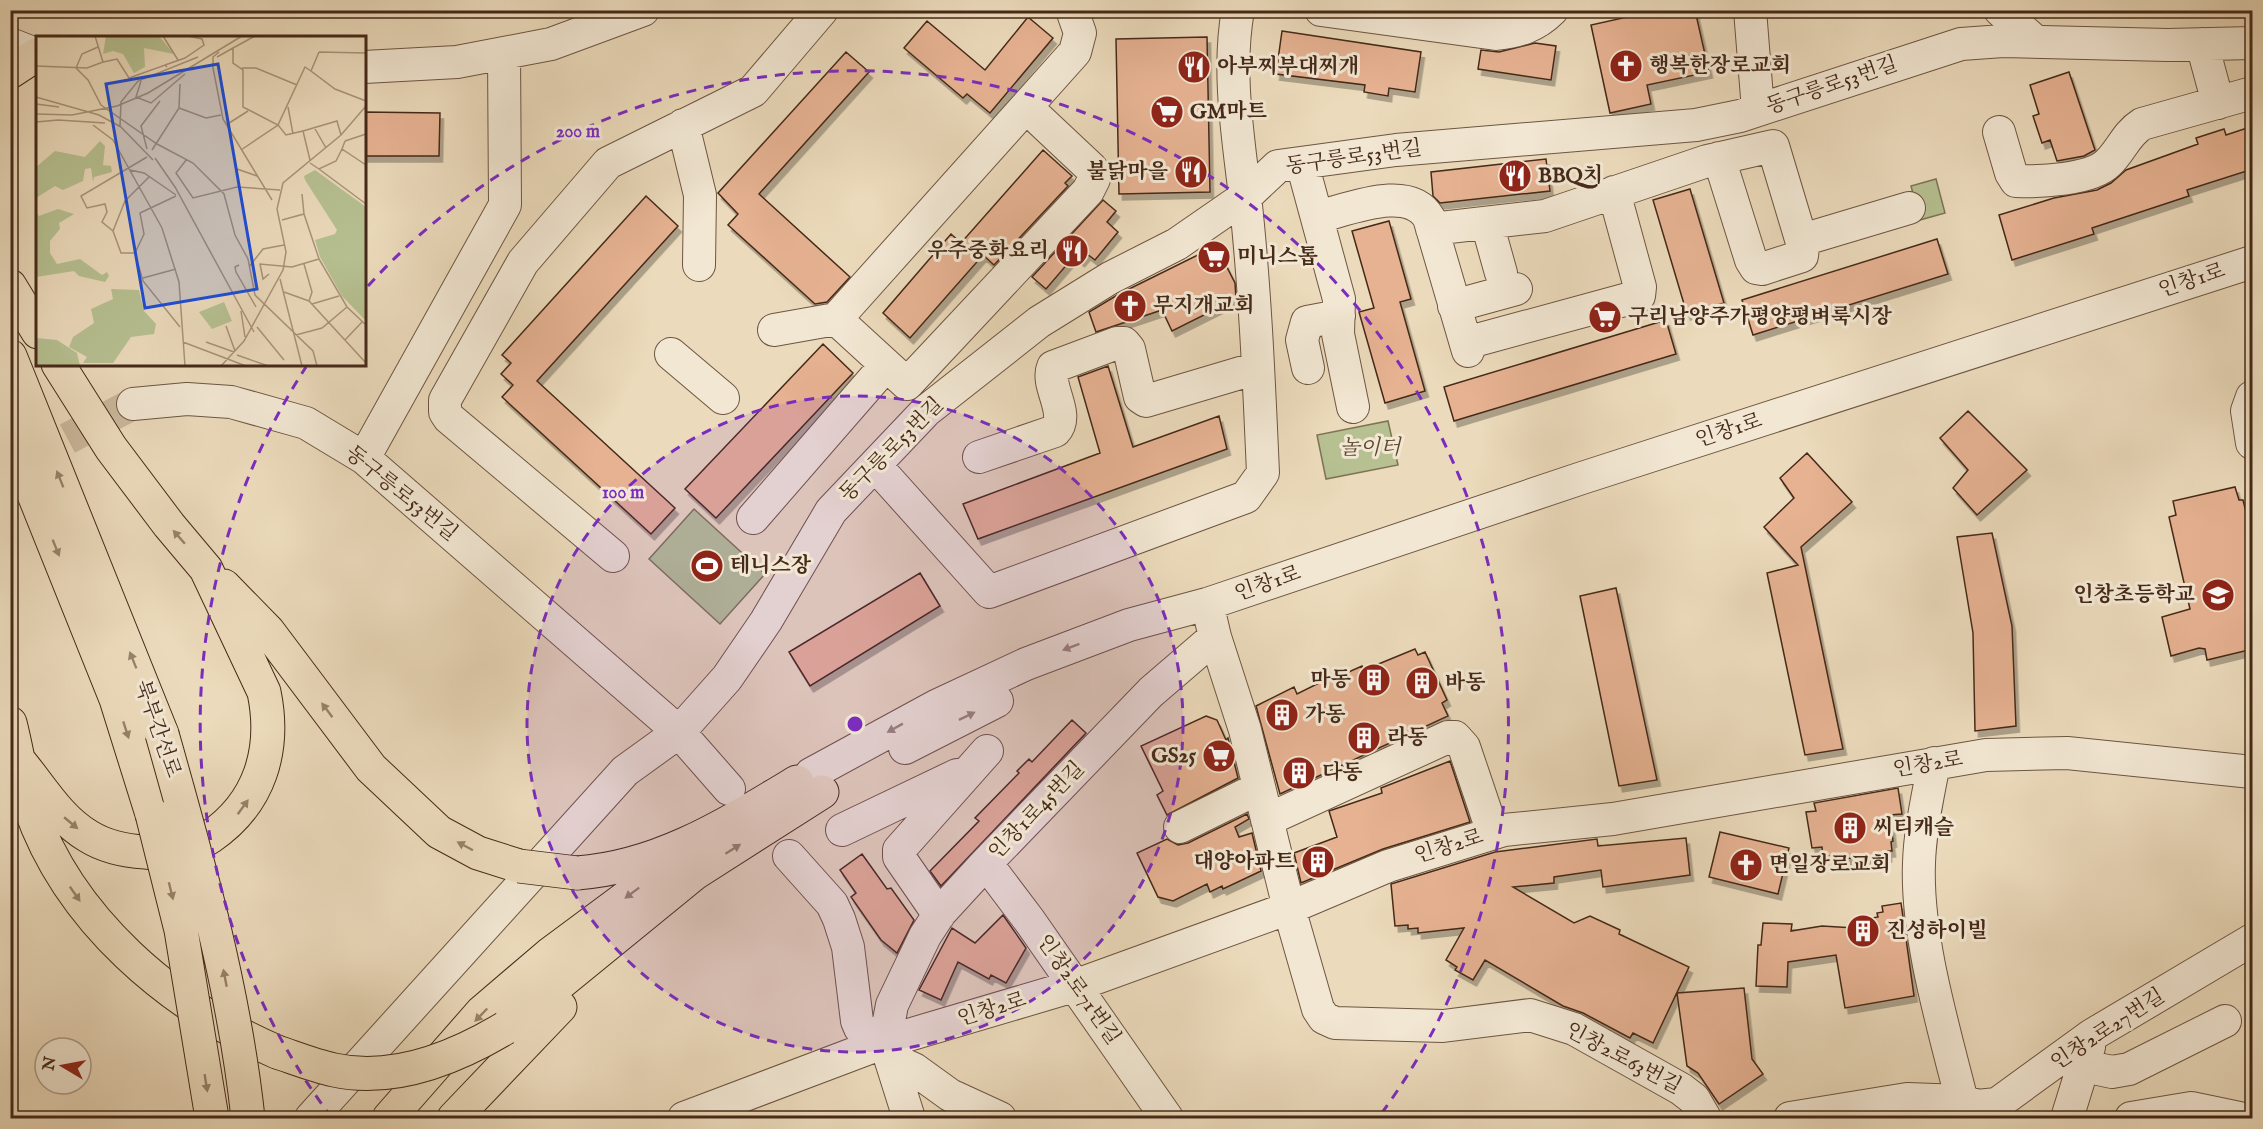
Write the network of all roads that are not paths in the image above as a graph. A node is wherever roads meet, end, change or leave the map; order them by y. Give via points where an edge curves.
1 (643, 10) edge
2 (822, 10) edge
3 (1072, 10) edge
4 (1238, 10) edge
5 (1321, 10) edge
6 (1552, 10) edge
7 (1750, 10) edge
8 (2000, 10) edge
9 (1389, 15) edge
10 (609, 17) edge
11 (2036, 42) junction
12 (2253, 43) edge
13 (2202, 44) junction
14 (504, 53) junction
15 (366, 67) edge
16 (2253, 93) edge
17 (2218, 103) junction
18 (1026, 107) junction
19 (1758, 111) junction
20 (683, 125) junction
21 (1999, 132) dead end
22 (1719, 158) junction
23 (1302, 162) junction
24 (1614, 192) junction
25 (1245, 197) junction
26 (1909, 208) dead end
27 (1317, 217) junction
28 (1487, 223) junction
29 (1432, 229) junction
30 (1802, 240) junction
31 (2253, 262) edge
32 (699, 265) dead end
33 (10, 286) edge
34 (1454, 306) junction
35 (1049, 316) junction
36 (1339, 316) junction
37 (836, 319) junction
38 (36, 329) edge
39 (774, 330) dead end
40 (671, 354) dead end
41 (10, 356) edge
42 (1061, 362) junction
43 (59, 366) edge
44 (1257, 368) junction
45 (1308, 368) dead end
46 (897, 374) junction
47 (2253, 397) edge
48 (723, 398) dead end
49 (133, 404) tunnel mouth
50 (1353, 407) dead end
51 (920, 417) junction
52 (10, 435) edge
53 (2253, 443) edge
54 (979, 457) dead end
55 (364, 458) junction
56 (875, 465) junction
57 (753, 518) dead end
58 (613, 556) dead end
59 (206, 569) junction
60 (1207, 604) junction
61 (1215, 637) junction
62 (10, 723) edge
63 (679, 732) junction
64 (20, 762) junction
65 (1934, 763) junction
66 (2253, 772) edge
67 (817, 783) junction
68 (1259, 788) junction
69 (729, 789) dead end
70 (1267, 820) junction
71 (1180, 827) dead end
72 (842, 830) dead end
73 (713, 833) junction
74 (1493, 833) junction
75 (789, 856) dead end
76 (986, 863) junction
77 (695, 873) junction
78 (1289, 908) junction
79 (939, 915) junction
80 (2253, 940) edge
81 (1074, 986) junction
82 (2225, 1021) dead end
83 (2092, 1035) junction
84 (889, 1054) junction
85 (2084, 1066) junction
86 (1962, 1101) junction
87 (212, 1119) edge
88 (248, 1119) edge
89 (311, 1119) edge
90 (389, 1119) edge
91 (454, 1119) edge
92 (684, 1119) edge
93 (909, 1119) edge
94 (1000, 1119) edge
95 (1167, 1119) edge
96 (1705, 1119) edge
97 (1790, 1119) edge
98 (2067, 1119) edge
99 (2131, 1119) edge
100 (2239, 1119) edge

1 - 10 street
2 - 20 street via 753,91
3 - 18 street via 1080,33 1075,52
4 - 25 street via 1234,45 1237,138
5 - 9 street
6 - 9 street via 1539,23 1525,29 1496,34
7 - 19 street
8 - 11 street
10 - 14 street via 551,44
11 - 13 street, 동구릉로53번길
11 - 19 street, 동구릉로53번길 via 1961,44
12 - 13 street, 동구릉로53번길
13 - 17 street
14 - 15 street via 457,62
14 - 55 street via 505,205
16 - 17 street
17 - 21 street via 2142,124 2103,167 2062,179 2016,181
18 - 37 street
18 - 46 street via 1092,169 1092,185
19 - 23 street, 동구릉로53번길 via 1696,125 1396,150
20 - 32 street via 700,195
20 - 58 street via 608,163 530,253 444,406 449,418
22 - 24 street
22 - 30 street via 1773,146
22 - 30 street via 1756,268 1798,259 1803,251
23 - 25 street, 동구릉로53번길 via 1278,166
23 - 27 street
24 - 28 street via 1545,216
24 - 34 street via 1640,287 1639,296 1467,347
25 - 35 street, 동구릉로53번길 via 1176,244
25 - 44 street
26 - 30 street
27 - 29 street via 1397,200 1422,209
27 - 36 street via 1339,299
28 - 29 street
28 - 34 street via 1508,281
29 - 34 street
31 - 60 street, 인창1로 via 1593,474
33 - 38 highway
35 - 42 street
35 - 51 street, 동구릉로53번길
36 - 45 street via 1306,322 1302,340
36 - 50 street via 1339,345
37 - 39 street
37 - 46 street
40 - 48 street
88 -> 41 highway, 북부간선로, bridge via 241,1055 217,933 162,734
42 - 44 street via 1124,343 1129,349 1140,397 1146,401
42 - 54 street via 1051,371 1059,427
59 -> 43 highway via 111,448
44 - 56 street via 1263,473 1246,497 989,592
46 - 51 street
46 - 57 street
47 - 53 street via 2247,411
49 - 55 street, 동구릉로53번길 via 188,399 231,402 306,423
51 - 56 street, 동구릉로53번길
52 -> 87 highway, 북부간선로, bridge via 116,699 152,814 181,930
55 - 63 street, 동구릉로53번길
56 - 63 street, 동구릉로53번길 via 831,511 727,678
64 -> 59 highway via 71,823 88,836 120,849 183,852 231,823 257,784 268,739 269,714 253,666
73 -> 59 highway, bridge via 663,855 610,871 577,873 519,866 478,853 439,832 371,768 268,631
60 - 61 street
60 - 67 street, 인창1로 via 1128,625 1026,664 936,706
61 - 68 street
61 - 76 street, 인창1로45번길 via 1151,692
62 - 64 highway
63 - 69 street, 동구릉로53번길
63 - 89 street via 625,771
64 -> 77 highway, bridge via 30,807 57,867 92,916 161,985 277,1052 335,1070 400,1070 432,1064 470,1049 505,1028
65 - 66 street, 인창2로 via 1986,755 2067,753
65 - 74 street, 인창2로 via 1613,819
65 - 86 street via 1921,836 1919,879 1924,932
67 - 73 highway
77 -> 67 highway
68 - 70 street
68 - 71 street
70 - 74 street via 1448,737 1464,747
70 - 78 street
72 - 79 street via 979,760 898,854
73 -> 90 highway via 550,954 482,1012
74 - 78 street, 인창2로 via 1388,866
75 - 84 street via 832,904 848,947 857,1021
76 - 79 street, 인창1로45번길
76 - 81 street, 인창2로71번길
77 - 91 highway via 526,1040
78 - 81 street, 인창2로
78 - 96 street, 인창2로63번길 via 1318,1009 1329,1021 1443,1026 1530,1015 1574,1029 1681,1089 1694,1099
79 - 84 street, 인창1로45번길 via 896,994
80 - 83 street, 인창2로27번길
81 - 84 street, 인창2로
81 - 95 street, 인창2로71번길
82 - 85 street via 2129,1069 2112,1072
83 - 85 street
83 - 86 street, 인창2로27번길 via 1997,1104 1977,1106
84 - 92 street, 인창2로
84 - 93 street
84 - 94 street via 950,1095
85 - 98 street
86 - 97 street, 인창2로27번길 via 1907,1099
99 - 100 street via 2191,1108

